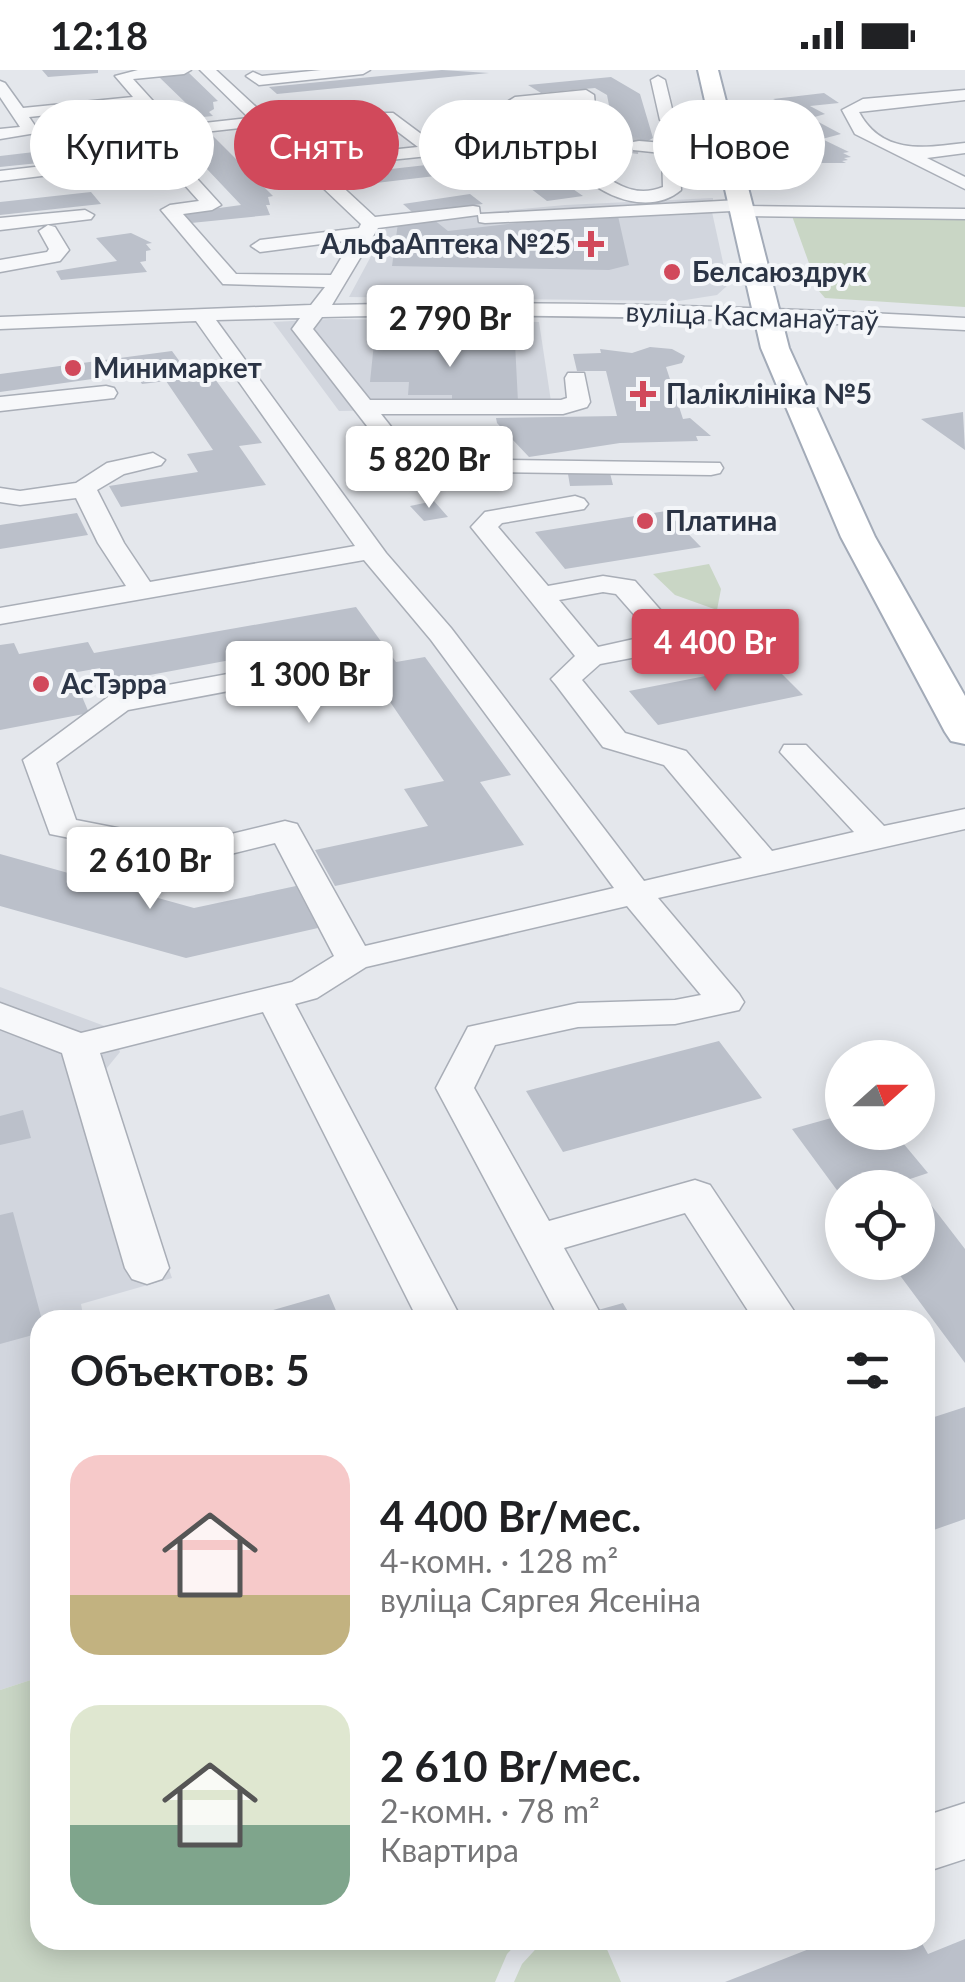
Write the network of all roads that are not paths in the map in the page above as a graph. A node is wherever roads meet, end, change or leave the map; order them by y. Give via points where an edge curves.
1 (184, 70) edge
2 (236, 70) edge
3 (318, 70) edge
4 (364, 70) edge
5 (708, 70) edge
6 (212, 74) edge
7 (253, 76) junction
8 (658, 80) dead end
9 (0, 86) edge
10 (965, 96) edge
11 (240, 100) edge
12 (535, 100) edge
13 (587, 100) edge
14 (662, 100) edge
15 (715, 100) edge
16 (18, 113) junction
17 (234, 124) edge
18 (399, 125) edge
19 (0, 134) edge
20 (419, 140) edge
21 (639, 146) tunnel mouth
22 (653, 147) edge
23 (965, 148) edge
24 (30, 173) edge
25 (0, 176) edge
26 (911, 176) junction
27 (965, 184) edge
28 (331, 190) edge
29 (612, 190) edge
30 (672, 190) edge
31 (735, 190) edge
32 (740, 208) junction
33 (85, 214) dead end
34 (965, 214) edge
35 (0, 224) edge
36 (369, 228) junction
37 (48, 231) dead end
38 (260, 246) dead end
39 (0, 266) edge
40 (337, 280) junction
41 (6, 305) edge
42 (318, 311) junction
43 (202, 315) junction
44 (766, 316) junction
45 (965, 324) edge
46 (576, 378) dead end
47 (106, 393) dead end
48 (0, 404) edge
49 (363, 407) junction
50 (152, 460) dead end
51 (711, 468) dead end
52 (84, 489) junction
53 (0, 495) edge
54 (575, 504) dead end
55 (371, 552) junction
56 (142, 590) junction
57 (540, 594) junction
58 (0, 616) edge
59 (591, 657) junction
60 (276, 674) dead end
61 (965, 732) edge
62 (795, 752) dead end
63 (965, 820) edge
64 (876, 836) junction
65 (764, 863) junction
66 (635, 894) junction
67 (354, 959) junction
68 (274, 998) junction
69 (0, 1015) edge
70 (78, 1046) junction
71 (538, 1240) junction
72 (147, 1268) dead end
73 (435, 1310) edge
74 (576, 1310) edge
75 (771, 1310) edge
76 (965, 1831) edge
77 (935, 1841) edge

1 - 16 street via 122,76 145,101
2 - 6 street
3 - 7 street
4 - 7 street
5 - 15 main road
6 - 7 street
6 - 11 street
8 - 14 street
9 - 16 street
10 - 26 street via 850,110 861,130
12 - 13 street
16 - 19 street via 30,130
17 - 40 street via 147,133 212,205 170,210 230,280
18 - 20 street
21 - 22 street
23 - 26 street
24 - 25 street
26 - 27 street
26 - 32 street
26 - 34 street
28 - 36 street
29 - 30 street via 637,198
31 - 32 main road
32 - 36 street via 479,214
32 - 44 main road
33 - 35 street
36 - 38 street
36 - 40 street
37 - 39 street via 58,250 53,257
40 - 42 street
41 - 43 street, вуліца Касманаўтаў
42 - 43 street, вуліца Касманаўтаў
42 - 44 street, вуліца Касманаўтаў
42 - 49 street via 302,329
43 - 55 street
44 - 45 street, вуліца Касманаўтаў
44 - 61 main road via 858,536
46 - 49 street via 579,402 563,407
47 - 48 street
49 - 51 street via 399,452 433,466
50 - 52 street via 95,476
52 - 53 street
52 - 56 street
54 - 57 street via 494,517 484,526
55 - 56 street
55 - 66 street via 441,634
56 - 58 street
57 - 59 street
57 - 59 street via 603,584 626,588 668,636 658,646
59 - 65 street via 566,679 614,740 676,758
60 - 67 street via 119,704 40,760 62,827 194,853 285,831
62 - 64 street
63 - 64 street
64 - 65 street
65 - 66 street
66 - 67 street
66 - 71 street via 726,1002 674,1012 578,1015 480,1036 455,1088
67 - 68 street via 304,990
68 - 70 street
68 - 73 street
69 - 70 street
70 - 72 street
71 - 74 street
71 - 75 street via 695,1196
76 - 77 street

